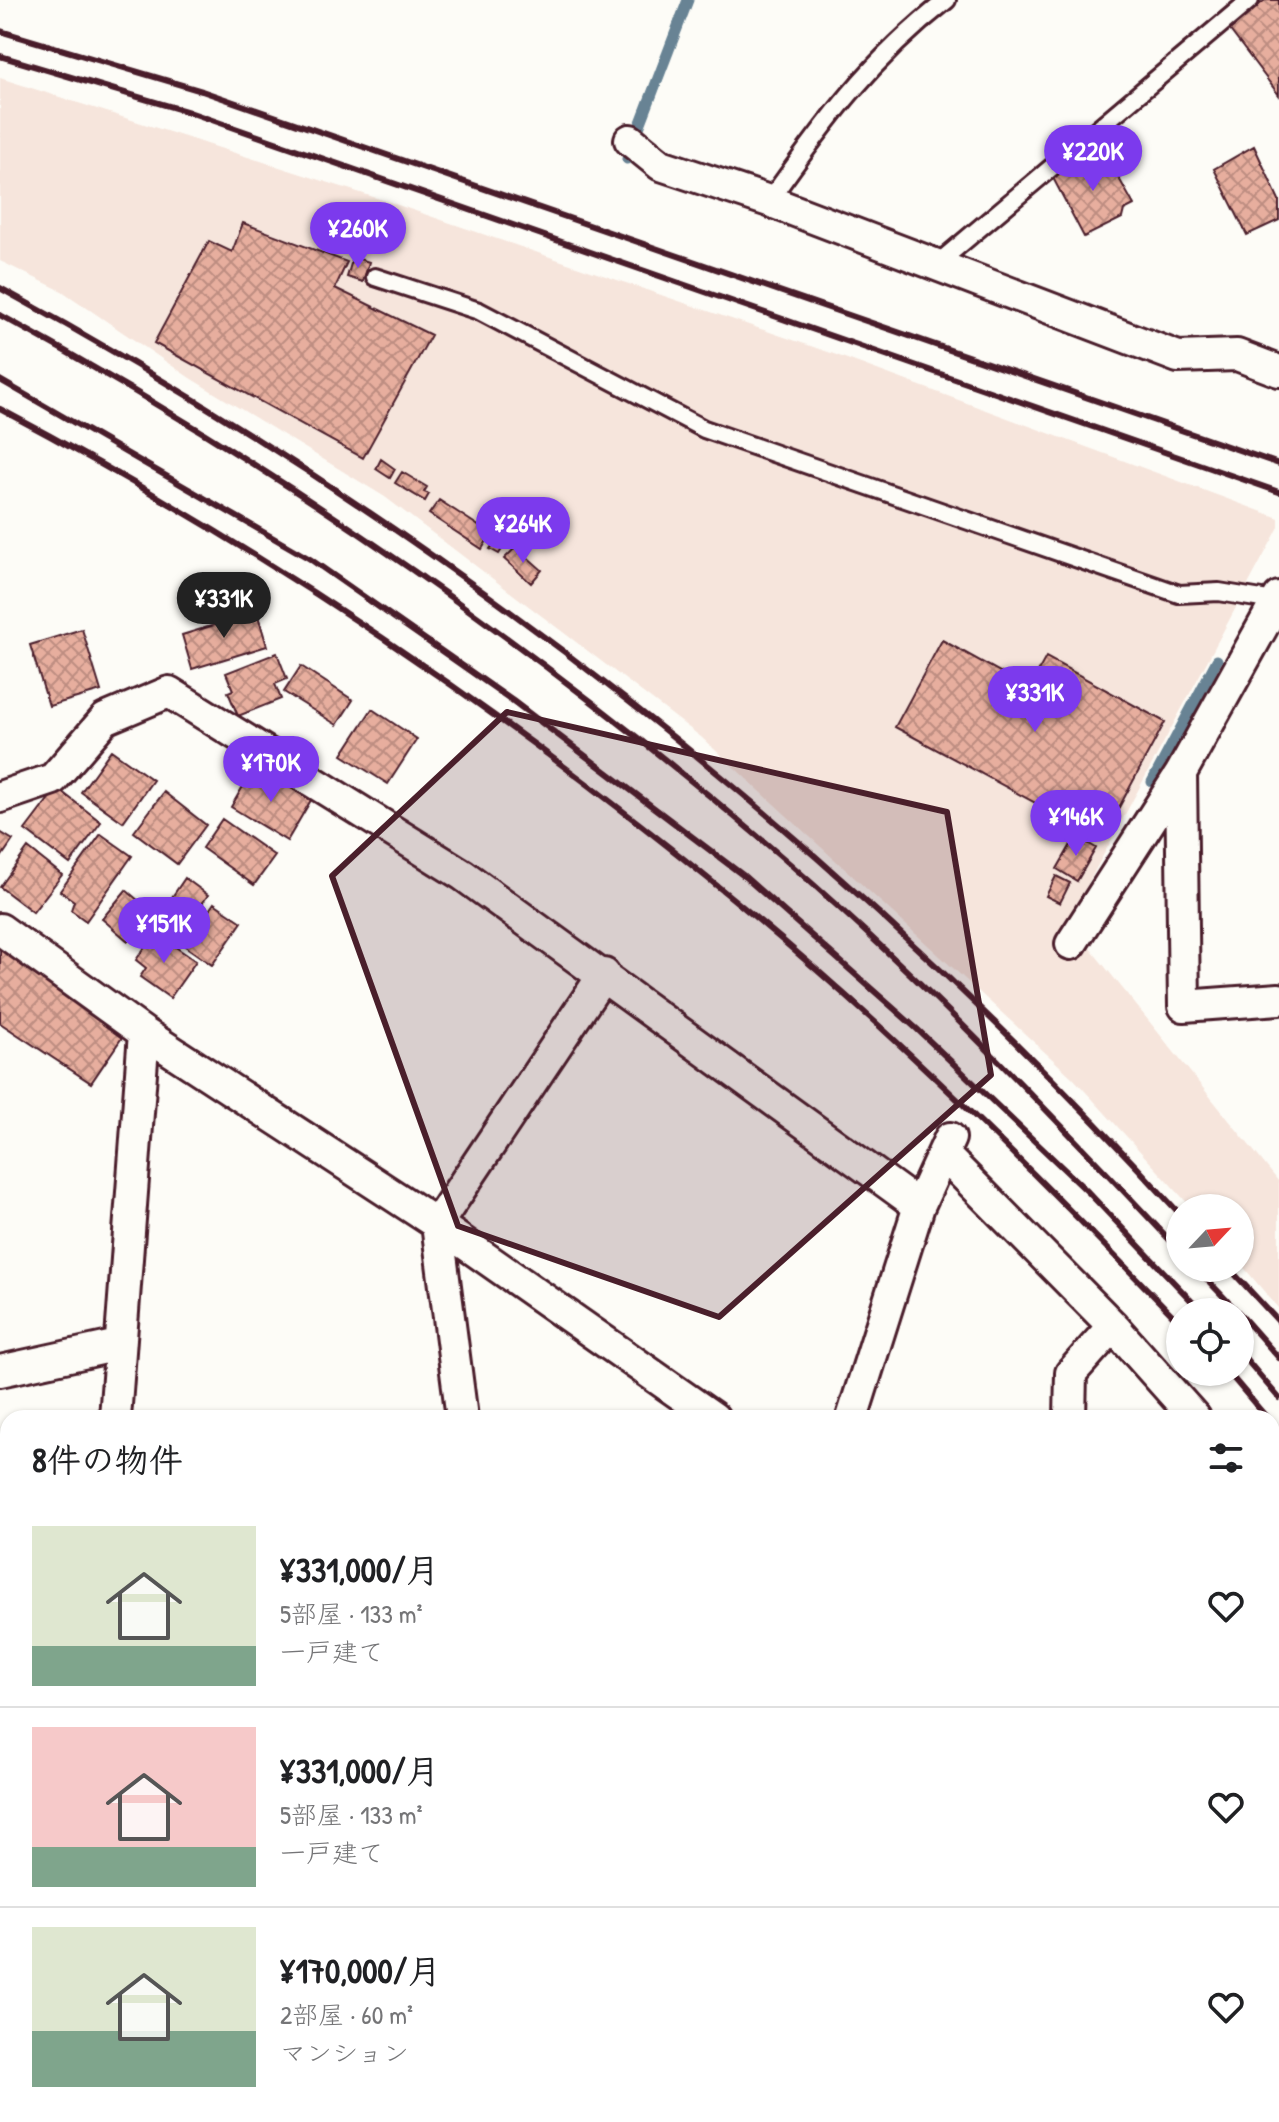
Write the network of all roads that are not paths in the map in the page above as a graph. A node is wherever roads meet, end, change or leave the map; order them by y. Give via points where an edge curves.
1 (947, 0) edge
2 (1250, 0) edge
3 (630, 140) dead end
4 (769, 201) junction
5 (937, 264) junction
6 (375, 277) dead end
7 (1279, 371) edge
8 (1277, 599) edge
9 (1181, 773) junction
10 (0, 797) edge
11 (0, 929) edge
12 (1071, 944) dead end
13 (604, 974) junction
14 (1279, 999) edge
15 (144, 1033) junction
16 (919, 1206) junction
17 (437, 1224) junction
18 (1113, 1326) junction
19 (119, 1345) junction
20 (0, 1371) edge
21 (115, 1410) edge
22 (461, 1410) edge
23 (703, 1410) edge
24 (855, 1410) edge
25 (1070, 1410) edge
26 (1188, 1410) edge

1 - 4 lane via 902,34 867,72
2 - 5 lane
3 - 4 street via 661,165
4 - 5 street
5 - 7 street via 1178,357 1237,355
6 - 8 lane via 479,311 719,434 1179,594 1219,592
8 - 9 street
9 - 12 street
9 - 14 street via 1184,1006
10 - 13 street via 53,779 105,719 169,692 463,875
11 - 15 street
13 - 16 street
13 - 17 street
15 - 17 street
15 - 19 street
16 - 18 street via 947,1147
16 - 24 street
17 - 22 street
17 - 23 street
18 - 25 street via 1071,1373
18 - 26 street
19 - 20 street
19 - 21 street

